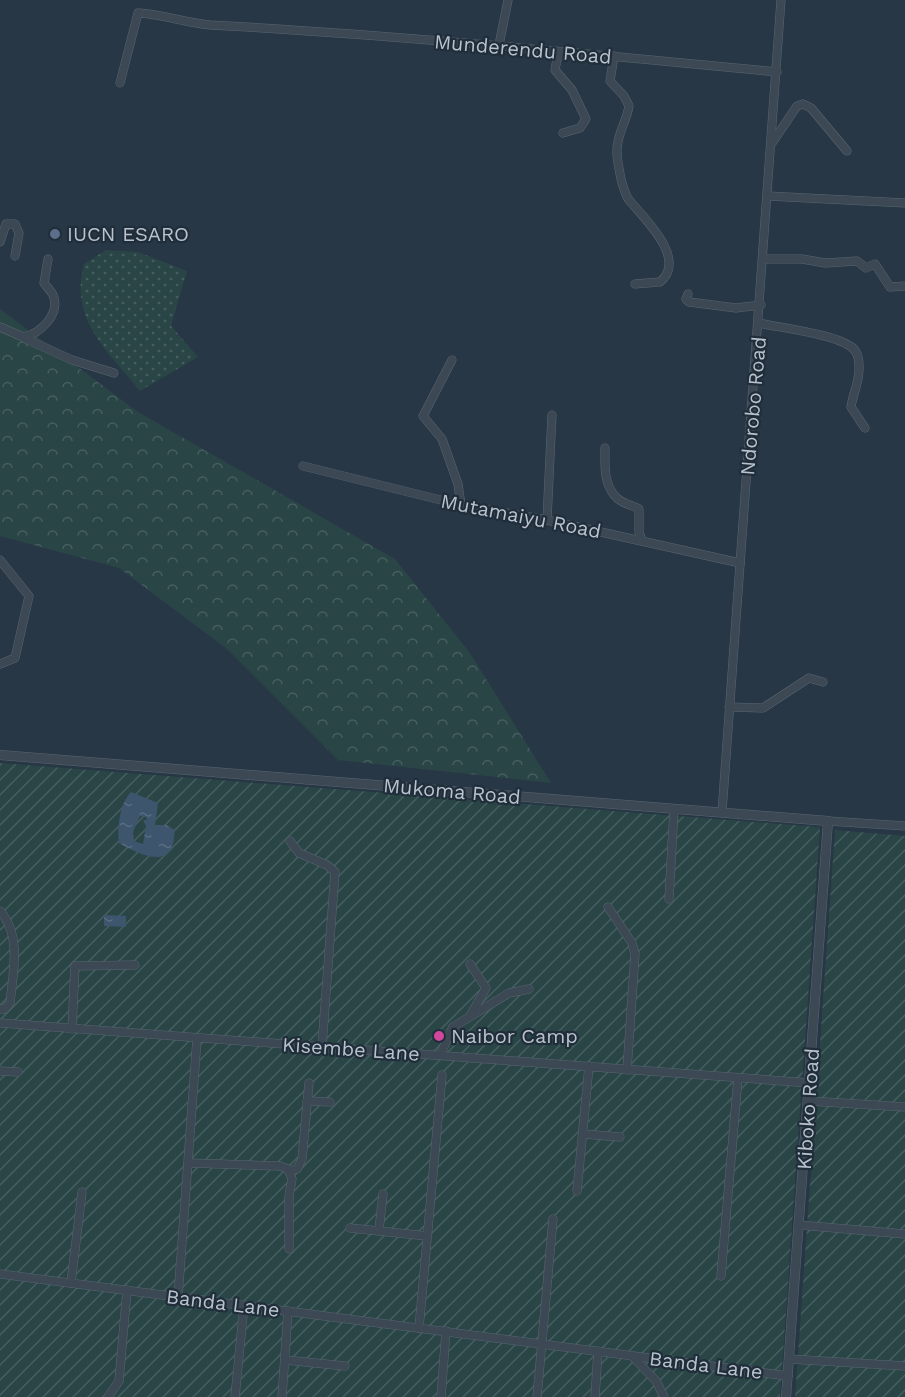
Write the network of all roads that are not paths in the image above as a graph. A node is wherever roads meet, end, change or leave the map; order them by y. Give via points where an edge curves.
1 (508, 0) edge
2 (781, 0) edge
3 (499, 45) junction
4 (566, 51) junction
5 (614, 56) junction
6 (777, 72) junction
7 (120, 83) dead end
8 (563, 133) dead end
9 (771, 145) junction
10 (847, 151) dead end
11 (768, 196) junction
12 (905, 203) edge
13 (0, 242) edge
14 (15, 256) dead end
15 (48, 259) dead end
16 (764, 259) junction
17 (635, 284) dead end
18 (905, 286) edge
19 (688, 294) dead end
20 (761, 305) junction
21 (759, 323) junction
22 (0, 327) edge
23 (23, 337) junction
24 (452, 360) dead end
25 (114, 373) dead end
26 (552, 415) dead end
27 (865, 428) dead end
28 (606, 448) dead end
29 (303, 466) dead end
30 (461, 505) junction
31 (547, 520) junction
32 (642, 541) junction
33 (0, 560) edge
34 (740, 563) junction
35 (0, 664) edge
36 (823, 682) dead end
37 (729, 706) junction
38 (0, 755) edge
39 (674, 809) junction
40 (722, 812) junction
41 (828, 820) junction
42 (905, 826) edge
43 (290, 841) dead end
44 (669, 899) dead end
45 (608, 907) dead end
46 (0, 911) edge
47 (470, 964) dead end
48 (135, 965) dead end
49 (528, 989) dead end
50 (0, 1009) edge
51 (468, 1018) junction
52 (0, 1023) edge
53 (72, 1029) junction
54 (197, 1039) junction
55 (322, 1046) junction
56 (440, 1055) junction
57 (589, 1065) junction
58 (627, 1070) junction
59 (0, 1071) edge
60 (18, 1072) dead end
61 (442, 1075) dead end
62 (738, 1078) junction
63 (309, 1083) dead end
64 (810, 1083) junction
65 (307, 1101) junction
66 (808, 1101) junction
67 (330, 1102) dead end
68 (905, 1107) edge
69 (583, 1134) junction
70 (620, 1137) dead end
71 (189, 1163) junction
72 (290, 1171) junction
73 (577, 1191) dead end
74 (82, 1192) dead end
75 (383, 1194) dead end
76 (553, 1219) dead end
77 (799, 1225) junction
78 (350, 1228) dead end
79 (379, 1230) junction
80 (905, 1234) edge
81 (427, 1236) junction
82 (289, 1249) dead end
83 (0, 1274) edge
84 (721, 1276) dead end
85 (71, 1283) junction
86 (127, 1290) junction
87 (178, 1297) junction
88 (244, 1305) junction
89 (288, 1311) junction
90 (419, 1328) junction
91 (446, 1331) junction
92 (541, 1344) junction
93 (598, 1352) junction
94 (632, 1356) junction
95 (789, 1359) junction
96 (285, 1360) junction
97 (345, 1366) dead end
98 (905, 1366) edge
99 (788, 1376) junction
100 (108, 1397) edge
101 (235, 1397) edge
102 (282, 1397) edge
103 (441, 1397) edge
104 (537, 1397) edge
105 (595, 1397) edge
106 (664, 1397) edge
107 (786, 1397) edge

1 - 3 street
2 - 6 street, Ndorobo Road
3 - 4 street, Munderendu Road
3 - 7 street, Munderendu Road via 207,25 138,13
4 - 5 street, Munderendu Road
4 - 8 street via 557,59 555,70 572,90 586,119 584,125
5 - 6 street, Munderendu Road
5 - 17 street via 610,81 629,106 617,145 621,180 628,199 665,246 669,261 668,274 660,282
6 - 9 street, Ndorobo Road
9 - 10 street via 797,106 803,104 811,108
9 - 11 street, Ndorobo Road
11 - 12 street
11 - 16 street, Ndorobo Road
13 - 14 street via 6,224 15,224 19,233
15 - 23 street via 44,283 53,296 53,310 39,332
16 - 18 street via 856,261 866,268 875,264 890,287
16 - 20 street, Ndorobo Road
19 - 20 street via 689,302 736,308
20 - 21 street, Ndorobo Road
21 - 27 street via 852,346 859,364 859,379 851,407
21 - 34 street, Ndorobo Road
22 - 23 street
23 - 25 street via 72,360
24 - 30 street via 423,416 442,439
26 - 31 street
28 - 32 street via 609,487 617,498 639,509
29 - 30 street, Mutamaiyu Road
30 - 31 street, Mutamaiyu Road
31 - 32 street, Mutamaiyu Road
32 - 34 street, Mutamaiyu Road
33 - 35 street via 29,596 15,657
34 - 37 street, Ndorobo Road
36 - 37 street via 809,678 763,708
37 - 40 street, Ndorobo Road
38 - 39 street, Mukoma Road
39 - 40 street, Mukoma Road
39 - 44 street
40 - 41 street, Mukoma Road
41 - 42 street, Mukoma Road
41 - 64 street, Kiboko Road
43 - 55 street via 299,853 335,872
45 - 58 street via 635,954
46 - 50 street via 14,938 10,1003
47 - 51 street via 486,988
48 - 53 street via 75,966
49 - 51 street via 509,993
51 - 56 street via 451,1029
52 - 53 street, Kisembe Lane
53 - 54 street, Kisembe Lane
54 - 55 street, Kisembe Lane
54 - 71 street
55 - 56 street, Kisembe Lane
56 - 57 street, Kisembe Lane
57 - 58 street, Kisembe Lane
57 - 69 street
58 - 62 street, Kisembe Lane
59 - 60 street
61 - 81 street
62 - 64 street, Kisembe Lane
62 - 84 street
63 - 65 street
64 - 66 street, Kiboko Road
65 - 67 street
65 - 72 street via 302,1159 297,1169
66 - 68 street
66 - 77 street, Kiboko Road
69 - 70 street
69 - 73 street
71 - 72 street via 280,1166
71 - 87 street
72 - 82 street
74 - 85 street
75 - 79 street
76 - 92 street
77 - 80 street
77 - 95 street, Kiboko Road
78 - 79 street
79 - 81 street
81 - 90 street
83 - 85 street, Banda Lane
85 - 86 street, Banda Lane
86 - 87 street, Banda Lane
86 - 100 street via 119,1381
87 - 88 street, Banda Lane
88 - 89 street, Banda Lane
88 - 101 street
89 - 90 street, Banda Lane
89 - 96 street
90 - 91 street, Banda Lane
91 - 92 street, Banda Lane
91 - 103 street
92 - 93 street, Banda Lane
92 - 104 street
93 - 94 street, Banda Lane
93 - 105 street
94 - 99 street, Banda Lane
94 - 106 street via 656,1381
95 - 98 street
95 - 99 street, Kiboko Road
96 - 97 street
96 - 102 street
99 - 107 street, Kiboko Road

